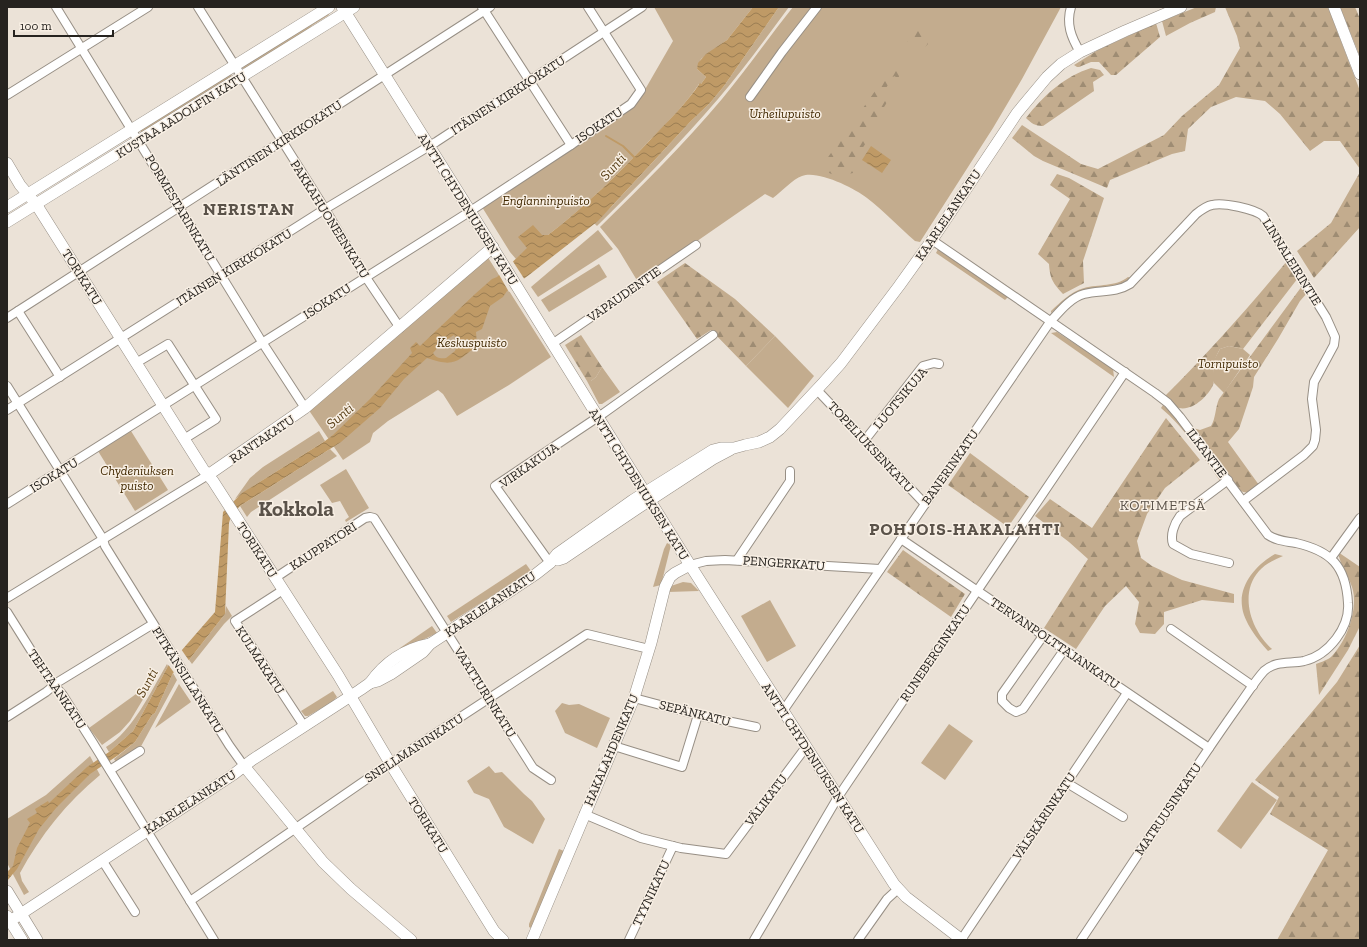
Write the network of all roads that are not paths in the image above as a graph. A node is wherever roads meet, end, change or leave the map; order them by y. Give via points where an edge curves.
1 (56, 7) edge
2 (148, 7) edge
3 (198, 7) edge
4 (330, 7) edge
5 (588, 7) edge
6 (642, 7) edge
7 (817, 7) edge
8 (1071, 7) edge
9 (1181, 7) edge
10 (1334, 7) edge
11 (486, 8) edge
12 (347, 9) edge
13 (604, 33) junction
14 (81, 48) junction
15 (1080, 52) junction
16 (235, 66) junction
17 (1360, 74) edge
18 (384, 75) junction
19 (242, 77) junction
20 (530, 81) junction
21 (7, 94) edge
22 (750, 97) dead end
23 (132, 130) junction
24 (282, 140) junction
25 (139, 141) junction
26 (571, 145) junction
27 (429, 146) junction
28 (7, 163) edge
29 (28, 194) junction
30 (36, 204) junction
31 (7, 207) edge
32 (179, 207) junction
33 (325, 209) junction
34 (470, 211) junction
35 (7, 222) edge
36 (932, 240) junction
37 (696, 245) dead end
38 (493, 247) junction
39 (79, 272) junction
40 (221, 275) junction
41 (366, 276) junction
42 (18, 311) junction
43 (7, 318) edge
44 (1050, 322) junction
45 (400, 328) junction
46 (713, 335) dead end
47 (121, 338) junction
48 (262, 342) junction
49 (552, 344) junction
50 (136, 363) junction
51 (939, 364) dead end
52 (1125, 372) junction
53 (60, 377) junction
54 (7, 386) edge
55 (195, 386) junction
56 (818, 390) junction
57 (18, 403) junction
58 (163, 406) junction
59 (306, 408) junction
60 (7, 410) edge
61 (598, 418) junction
62 (184, 439) junction
63 (865, 440) junction
64 (60, 471) junction
65 (790, 471) dead end
66 (208, 475) junction
67 (1228, 480) junction
68 (647, 497) junction
69 (1244, 501) junction
70 (7, 504) edge
71 (925, 504) junction
72 (373, 517) joint
73 (1360, 518) edge
74 (103, 539) junction
75 (901, 539) junction
76 (1331, 558) junction
77 (737, 560) junction
78 (1229, 562) dead end
79 (550, 563) junction
80 (690, 565) junction
81 (880, 570) junction
82 (275, 578) junction
83 (283, 590) junction
84 (977, 591) junction
85 (7, 598) edge
86 (7, 612) edge
87 (153, 624) junction
88 (1171, 629) dead end
89 (447, 633) junction
90 (1043, 636) junction
91 (649, 649) junction
92 (1064, 650) junction
93 (1258, 679) joint
94 (54, 686) junction
95 (1253, 686) junction
96 (1127, 693) junction
97 (350, 696) junction
98 (490, 698) junction
99 (634, 698) junction
100 (783, 710) junction
101 (698, 715) junction
102 (7, 717) edge
103 (304, 726) junction
104 (756, 727) dead end
105 (614, 746) junction
106 (806, 746) junction
107 (1209, 748) junction
108 (140, 751) dead end
109 (390, 763) junction
110 (244, 766) junction
111 (108, 767) junction
112 (551, 780) dead end
113 (1067, 782) junction
114 (838, 797) junction
115 (584, 814) junction
116 (1123, 817) dead end
117 (295, 828) junction
118 (147, 831) junction
119 (673, 846) junction
120 (102, 860) junction
121 (898, 889) junction
122 (7, 890) edge
123 (190, 901) junction
124 (135, 912) dead end
125 (20, 913) junction
126 (8, 918) edge
127 (214, 939) edge
128 (22, 940) edge
129 (37, 940) edge
130 (411, 940) edge
131 (503, 940) edge
132 (532, 940) edge
133 (629, 940) edge
134 (754, 940) edge
135 (858, 940) edge
136 (962, 940) edge
137 (1081, 940) edge

1 - 14 street, PORMESTARINKATU
2 - 14 street
3 - 16 street, PAKKAHUONEENKATU
4 - 16 main road, KUSTAA AADOLFIN KATU
5 - 13 street
6 - 13 street, ITÄINEN KIRKKOKATU
7 - 22 street
8 - 15 street via 1068,21 1070,34
9 - 15 main road, KAARLELANKATU
10 - 17 main road
11 - 18 street, LÄNTINEN KIRKKOKATU
11 - 20 street
12 - 18 main road, ANTTI CHYDENIUKSEN KATU
12 - 19 main road, KUSTAA AADOLFIN KATU
13 - 20 street, ITÄINEN KIRKKOKATU
13 - 26 street, ISOKATU via 641,90 631,104
14 - 21 street
14 - 23 street, PORMESTARINKATU
15 - 36 main road, KAARLELANKATU via 1061,64 1032,94 1002,134
16 - 19 street, PAKKAHUONEENKATU
16 - 23 main road, KUSTAA AADOLFIN KATU
18 - 24 street, LÄNTINEN KIRKKOKATU
18 - 27 main road, ANTTI CHYDENIUKSEN KATU
19 - 24 street, PAKKAHUONEENKATU
19 - 25 main road, KUSTAA AADOLFIN KATU
20 - 26 street
20 - 27 street, ITÄINEN KIRKKOKATU
23 - 25 street, PORMESTARINKATU
23 - 29 main road, KUSTAA AADOLFIN KATU
24 - 32 street, LÄNTINEN KIRKKOKATU
24 - 33 street, PAKKAHUONEENKATU
25 - 30 main road, KUSTAA AADOLFIN KATU
25 - 32 street, PORMESTARINKATU
26 - 34 street, ISOKATU
27 - 33 street, ITÄINEN KIRKKOKATU
27 - 34 main road, ANTTI CHYDENIUKSEN KATU
28 - 29 main road, TORIKATU
29 - 30 main road, TORIKATU
29 - 31 main road, KUSTAA AADOLFIN KATU
30 - 35 main road, KUSTAA AADOLFIN KATU
30 - 39 main road, TORIKATU
32 - 39 street, LÄNTINEN KIRKKOKATU
32 - 40 street, PORMESTARINKATU
33 - 40 street, ITÄINEN KIRKKOKATU
33 - 41 street, PAKKAHUONEENKATU
34 - 38 main road, ANTTI CHYDENIUKSEN KATU
34 - 41 street, ISOKATU
36 - 44 street, ILKANTIE
36 - 56 main road, KAARLELANKATU via 850,352
37 - 49 street, VAPAUDENTIE
38 - 45 main road, RANTAKATU
38 - 49 main road, ANTTI CHYDENIUKSEN KATU
39 - 42 street, LÄNTINEN KIRKKOKATU
39 - 47 main road, TORIKATU
40 - 47 street, ITÄINEN KIRKKOKATU
40 - 48 street, PORMESTARINKATU
41 - 45 street, PAKKAHUONEENKATU
41 - 48 street, ISOKATU
42 - 43 street, LÄNTINEN KIRKKOKATU
42 - 53 street
44 - 52 street, ILKANTIE
44 - 69 street, LINNALEIRINTIE via 1067,304 1080,295 1122,288 1130,284 1203,208 1221,204 1255,211 1263,216 1326,317 1335,341 1312,388 1316,430 1313,446
44 - 71 street, BANERINKATU
45 - 59 main road, RANTAKATU
46 - 61 street
47 - 50 main road, TORIKATU
47 - 53 street, ITÄINEN KIRKKOKATU
48 - 55 street, ISOKATU
48 - 59 street, PORMESTARINKATU
49 - 61 main road, ANTTI CHYDENIUKSEN KATU
50 - 55 street via 168,344
50 - 58 main road, TORIKATU
51 - 63 street, LUOTSIKUJA via 934,362 924,366
52 - 67 street, ILKANTIE via 1168,404
52 - 84 street, RUNEBERGINKATU
53 - 57 street, ITÄINEN KIRKKOKATU
54 - 57 street, PITKÄNSILLANKATU
55 - 58 street, ISOKATU
55 - 62 street via 216,419
56 - 63 street, TOPELIUKSENKATU
56 - 68 main road, KAARLELANKATU via 770,437 734,448 713,450
57 - 60 street, ITÄINEN KIRKKOKATU
57 - 64 street, PITKÄNSILLANKATU
58 - 62 main road, TORIKATU
58 - 64 street, ISOKATU
59 - 66 main road, RANTAKATU
61 - 68 main road, ANTTI CHYDENIUKSEN KATU
61 - 79 street, VIRKAKUJA via 495,486
62 - 66 main road, TORIKATU
63 - 71 street, TOPELIUKSENKATU
64 - 70 street, ISOKATU
64 - 74 street, PITKÄNSILLANKATU
65 - 77 street via 790,481
66 - 74 street, RANTAKATU
66 - 82 main road, TORIKATU
67 - 69 street, ILKANTIE
67 - 78 street via 1180,516 1171,538 1173,544 1191,554
68 - 79 main road, KAARLELANKATU via 606,518 557,554
68 - 80 main road, ANTTI CHYDENIUKSEN KATU
69 - 76 street, ILKANTIE via 1274,539 1313,548
71 - 75 street, BANERINKATU
72 - 82 street, KAUPPATORI via 365,518
72 - 89 street, VAATTURINKATU
73 - 76 street
74 - 85 street, RANTAKATU
74 - 87 street, PITKÄNSILLANKATU
75 - 81 street, BANERINKATU
75 - 84 street, TERVANPOLTTAJANKATU
76 - 93 street, ILKANTIE via 1337,564 1347,593 1348,612 1342,630 1332,644 1318,654 1304,661 1275,664 1265,670
77 - 80 street, PENGERKATU via 706,561
77 - 81 street, PENGERKATU
79 - 89 main road, KAARLELANKATU
80 - 91 main road, HAKALAHDENKATU via 675,573 667,582
80 - 100 main road, ANTTI CHYDENIUKSEN KATU
81 - 100 street, BANERINKATU
82 - 83 main road, TORIKATU
83 - 97 main road, TORIKATU
83 - 103 street, KULMAKATU via 235,622
84 - 90 street, TERVANPOLTTAJANKATU
84 - 114 street, RUNEBERGINKATU
86 - 94 street, TEHTAANKATU
87 - 94 street
87 - 110 street, PITKÄNSILLANKATU
88 - 95 street
89 - 97 main road, KAARLELANKATU via 391,674
89 - 98 street, VAATTURINKATU
90 - 92 street, TERVANPOLTTAJANKATU
90 - 92 street via 1002,694 1002,701 1009,708 1016,712 1024,709
91 - 98 street, SNELLMANINKATU via 587,634
91 - 99 main road, HAKALAHDENKATU
92 - 96 street, TERVANPOLTTAJANKATU
93 - 95 street, MATRUUSINKATU
94 - 102 street
94 - 111 street, TEHTAANKATU via 62,694
95 - 107 street, MATRUUSINKATU
96 - 107 street, TERVANPOLTTAJANKATU
96 - 113 street, VÄLSKÄRINKATU
97 - 103 main road, KAARLELANKATU
97 - 109 main road, TORIKATU
98 - 109 street, SNELLMANINKATU
98 - 112 street, VAATTURINKATU via 533,768
99 - 101 street, SEPÄNKATU
99 - 105 main road, HAKALAHDENKATU
100 - 106 main road, ANTTI CHYDENIUKSEN KATU
101 - 104 street, SEPÄNKATU
101 - 105 street via 682,767
103 - 110 main road, KAARLELANKATU
105 - 115 main road, HAKALAHDENKATU
106 - 114 main road, ANTTI CHYDENIUKSEN KATU
106 - 119 street, VÄLIKATU via 726,854
107 - 137 street, MATRUUSINKATU
108 - 111 street
109 - 117 street, SNELLMANINKATU
109 - 131 main road, TORIKATU via 494,931
110 - 117 main road, PITKÄNSILLANKATU
110 - 118 main road, KAARLELANKATU
111 - 118 street, TEHTAANKATU
113 - 116 street
113 - 136 street, VÄLSKÄRINKATU
114 - 121 main road, ANTTI CHYDENIUKSEN KATU
114 - 134 street, RUNEBERGINKATU
115 - 119 street via 640,838
115 - 132 main road, HAKALAHDENKATU
117 - 123 street, SNELLMANINKATU
117 - 130 main road, PITKÄNSILLANKATU via 333,872
118 - 120 main road, KAARLELANKATU
118 - 123 street, TEHTAANKATU
119 - 133 street, TYYNIKATU
120 - 124 street
120 - 125 main road, KAARLELANKATU
121 - 135 street
121 - 136 main road, ANTTI CHYDENIUKSEN KATU
122 - 125 main road
123 - 127 street, TEHTAANKATU
125 - 126 main road, KAARLELANKATU
125 - 129 main road
126 - 128 main road

